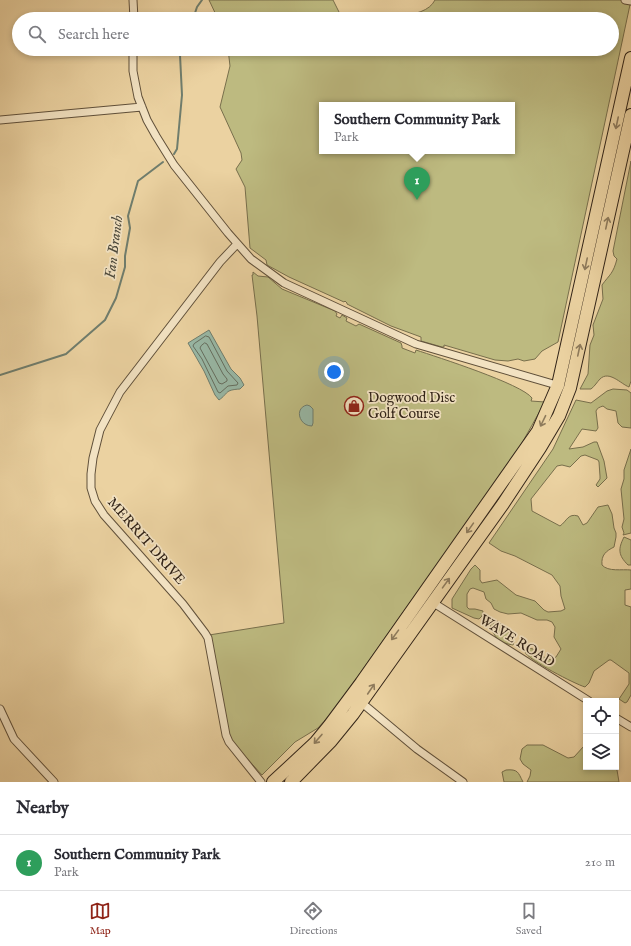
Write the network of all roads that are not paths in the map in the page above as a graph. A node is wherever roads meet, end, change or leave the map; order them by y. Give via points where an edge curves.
1 (134, 0) edge
2 (625, 0) edge
3 (631, 1) edge
4 (134, 12) edge
5 (133, 56) edge
6 (631, 58) edge
7 (142, 107) junction
8 (631, 115) edge
9 (0, 120) edge
10 (237, 244) junction
11 (564, 387) junction
12 (432, 602) junction
13 (584, 698) edge
14 (362, 703) junction
15 (0, 709) edge
16 (619, 720) edge
17 (631, 727) edge
18 (54, 782) edge
19 (261, 782) edge
20 (273, 782) edge
21 (291, 782) edge
22 (463, 782) edge

1 - 4 street
2 - 3 street
5 - 7 street via 133,71
6 -> 11 highway
7 - 9 street
7 - 10 street via 174,165
11 -> 8 highway
10 - 11 street via 251,259 284,283 416,344
10 - 19 street, MERRIT DRIVE via 220,262 120,392 100,430 90,474 95,501 104,516 183,604 208,638 226,735
12 -> 11 highway via 540,448 559,416
11 -> 20 highway via 538,431 330,726
12 - 13 street, WAVE ROAD
14 -> 12 highway
14 - 21 highway via 331,741
14 - 22 street
15 - 18 street via 14,738
16 - 17 street

